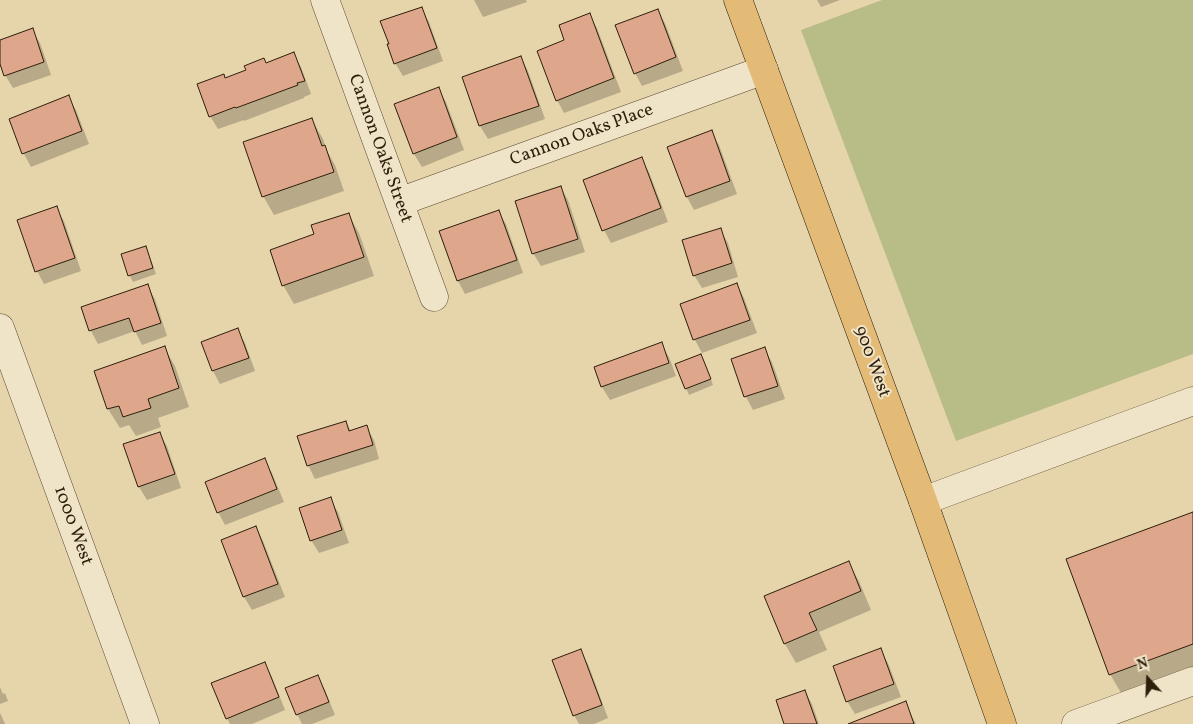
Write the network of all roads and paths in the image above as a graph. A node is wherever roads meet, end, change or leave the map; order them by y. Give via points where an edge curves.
1 (325, 0) edge
2 (738, 0) edge
3 (764, 70) junction
4 (399, 202) junction
5 (434, 297) dead end
6 (0, 328) edge
7 (7, 369) edge
8 (1193, 401) edge
9 (923, 501) junction
10 (1193, 681) edge
11 (145, 724) edge
12 (1002, 724) edge
13 (1076, 724) edge

1 - 4 street, Cannon Oaks Street
2 - 3 main road, 900 West
3 - 4 street, Cannon Oaks Place
3 - 9 main road, 900 West
4 - 5 street, Cannon Oaks Street
6 - 7 street, 1000 West
7 - 11 street, 1000 West
8 - 9 street
9 - 12 main road, 900 West
10 - 13 street

